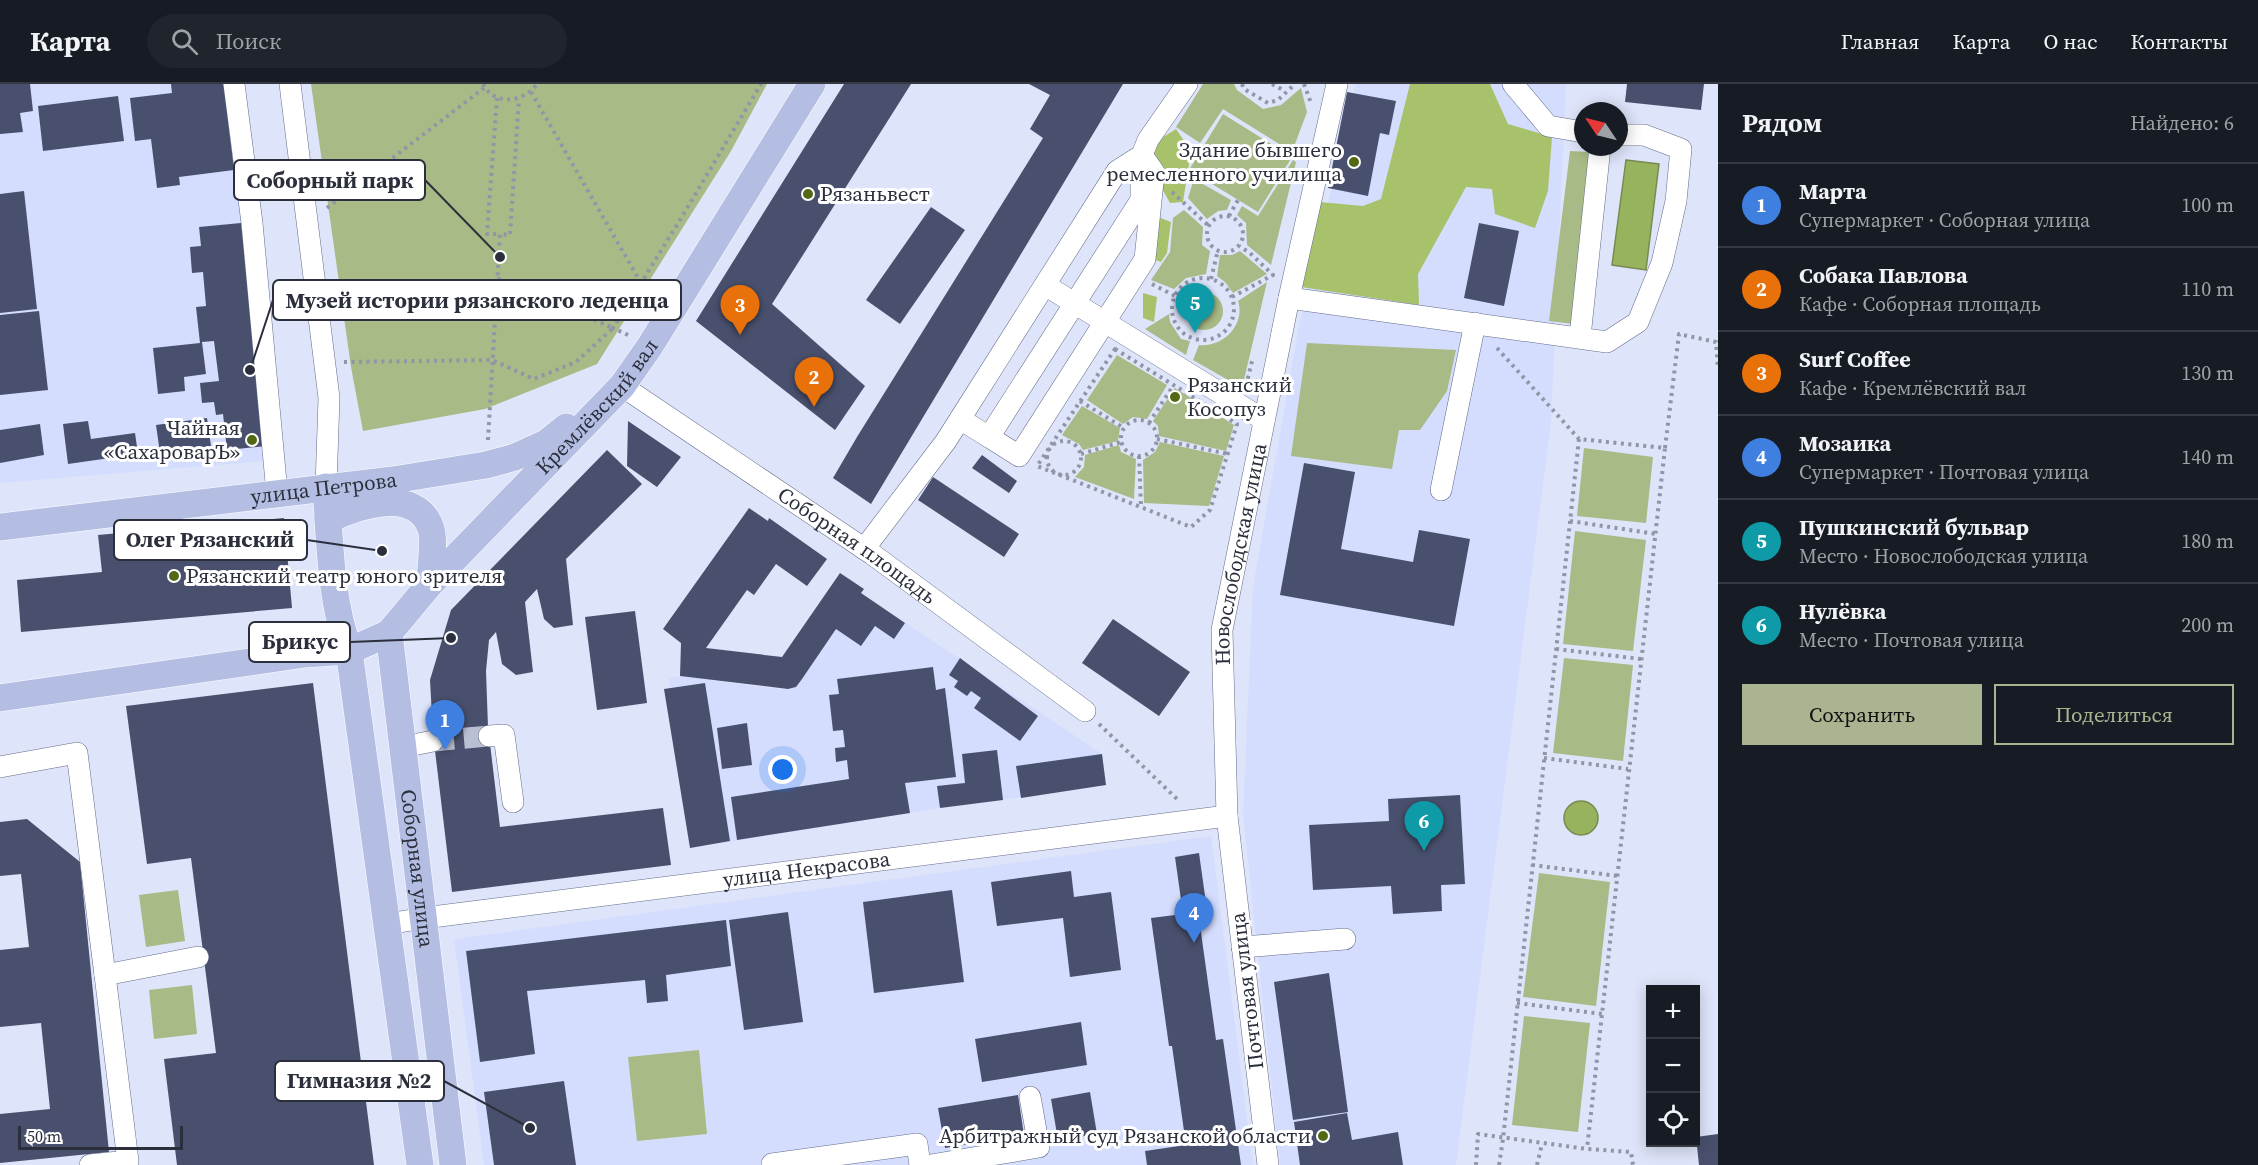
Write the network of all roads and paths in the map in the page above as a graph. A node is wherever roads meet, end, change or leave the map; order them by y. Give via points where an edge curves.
1 (234, 84) edge
2 (290, 84) edge
3 (537, 84) edge
4 (761, 84) edge
5 (813, 84) edge
6 (1187, 84) edge
7 (1242, 84) edge
8 (1272, 84) edge
9 (1295, 84) edge
10 (1337, 84) edge
11 (1513, 84) edge
12 (484, 86) edge
13 (531, 92) junction
14 (1285, 92) junction
15 (497, 98) junction
16 (519, 99) junction
17 (1574, 130) edge
18 (1628, 135) edge
19 (1599, 156) edge
20 (1148, 163) junction
21 (1238, 200) dead end
22 (1229, 216) junction
23 (308, 223) junction
24 (1209, 226) junction
25 (500, 234) junction
26 (1239, 246) junction
27 (1218, 250) junction
28 (497, 278) junction
29 (1211, 279) junction
30 (641, 283) junction
31 (1149, 283) dead end
32 (1044, 285) junction
33 (1175, 296) junction
34 (1233, 297) junction
35 (1289, 298) junction
36 (1074, 303) junction
37 (1105, 322) junction
38 (1475, 323) junction
39 (613, 328) junction
40 (1580, 337) junction
41 (650, 346) junction
42 (492, 360) junction
43 (325, 363) junction
44 (1718, 369) edge
45 (1173, 385) junction
46 (622, 386) junction
47 (1080, 401) junction
48 (960, 419) junction
49 (1264, 420) junction
50 (1149, 423) junction
51 (1124, 428) junction
52 (989, 437) junction
53 (1157, 439) junction
54 (1579, 439) junction
55 (1121, 442) junction
56 (1049, 448) junction
57 (1665, 448) junction
58 (1081, 454) junction
59 (1228, 454) junction
60 (1139, 456) junction
61 (486, 465) junction
62 (1056, 473) junction
63 (326, 487) junction
64 (1441, 490) dead end
65 (394, 491) junction
66 (277, 493) junction
67 (1141, 507) junction
68 (328, 520) junction
69 (1570, 520) junction
70 (0, 527) edge
71 (1656, 534) junction
72 (864, 549) junction
73 (430, 585) junction
74 (389, 633) junction
75 (1556, 649) junction
76 (349, 651) junction
77 (1641, 659) junction
78 (0, 698) edge
79 (1085, 711) joint
80 (489, 736) tunnel mouth
81 (434, 741) tunnel mouth
82 (403, 747) junction
83 (1544, 758) junction
84 (0, 767) edge
85 (1628, 769) junction
86 (513, 802) dead end
87 (1227, 816) junction
88 (1197, 820) junction
89 (1532, 865) junction
90 (1618, 876) junction
91 (424, 918) junction
92 (387, 924) junction
93 (1345, 939) dead end
94 (1242, 946) junction
95 (198, 957) dead end
96 (105, 975) junction
97 (1516, 1003) junction
98 (1602, 1014) junction
99 (1030, 1097) dead end
100 (1503, 1139) junction
101 (1542, 1144) junction
102 (1587, 1149) junction
103 (129, 1163) edge
104 (772, 1164) edge
105 (90, 1165) edge
106 (420, 1165) edge
107 (453, 1165) edge
108 (920, 1165) edge
109 (932, 1165) edge
110 (1268, 1165) edge
111 (1476, 1165) edge
112 (1498, 1165) edge
113 (1537, 1165) edge
114 (1633, 1165) edge

1 - 66 street via 252,223
2 - 23 street
3 - 13 path
4 - 30 path
5 - 41 main road, Кремлёвский вал
6 - 20 street via 1148,140
7 - 14 path via 1268,104
8 - 14 path
9 - 14 path
10 - 35 street, Новослободская улица
11 - 17 street via 1548,126
12 - 15 path
12 - 23 path
13 - 16 path
13 - 30 path
15 - 16 path
15 - 25 path via 487,234
16 - 25 path via 510,235
18 - 40 street via 1644,135 1681,148 1676,201 1662,263 1638,322 1607,342
19 - 40 street
20 - 24 path via 1161,182
20 - 32 street via 1117,171
20 - 36 street via 1141,200
20 - 37 street via 1145,259
21 - 22 path
22 - 24 path via 1217,217
22 - 26 path via 1243,229
23 - 43 street
24 - 27 path via 1207,238
25 - 28 path
26 - 27 path via 1229,251
26 - 34 path via 1273,275
27 - 29 path
28 - 39 path
28 - 42 path
29 - 33 path via 1191,280
29 - 34 path via 1220,282
30 - 39 path
31 - 33 path
32 - 36 street
32 - 48 street
33 - 34 path via 1175,323 1181,332 1201,341 1211,340 1229,328 1234,318
35 - 38 street
35 - 49 street, Новослободская улица
36 - 37 street
36 - 52 street
37 - 49 street
37 - 52 street via 1019,456
38 - 40 street
38 - 54 path
38 - 64 street
39 - 41 path
39 - 42 path via 576,362 534,379
41 - 46 main road, Кремлёвский вал
42 - 43 path
42 - 61 path
43 - 63 street via 329,398
44 - 57 path via 1716,342 1679,334
45 - 47 path via 1115,349
45 - 50 path
45 - 59 path via 1237,424
46 - 61 main road, улица Петрова via 546,443
46 - 72 street, Соборная площадь
46 - 73 main road, Кремлёвский вал
47 - 51 path
47 - 56 path
48 - 52 street
48 - 72 street
49 - 87 street, Новослободская улица via 1222,630
50 - 51 path via 1131,421
50 - 53 path
51 - 55 path
53 - 59 path
53 - 60 path via 1152,450
54 - 57 path
54 - 69 path
55 - 58 path
55 - 60 path via 1127,452
56 - 58 path via 1065,441 1075,444
56 - 62 path via 1049,465
56 - 62 path via 1037,466
57 - 71 path
58 - 62 path via 1080,465 1072,473
59 - 67 path via 1210,510 1191,527
60 - 67 path
61 - 65 main road, улица Петрова
62 - 67 path
63 - 65 main road, улица Петрова
63 - 66 main road, улица Петрова
63 - 68 main road
65 - 68 main road
65 - 73 main road via 418,511 432,531
66 - 70 main road, улица Петрова
68 - 76 main road via 336,606
69 - 71 path
69 - 75 path
71 - 77 path
72 - 79 street, Соборная площадь
73 - 74 main road
74 - 76 main road
74 - 82 main road, Соборная улица
75 - 77 path
75 - 83 path
76 - 78 main road
76 - 92 main road, Соборная улица
77 - 85 path
79 - 88 path
80 - 86 street via 504,735
81 - 82 street
82 - 91 main road, Соборная улица
83 - 85 path
83 - 89 path
84 - 96 street via 77,753
85 - 90 path
87 - 88 street, улица Некрасова
87 - 94 street, Почтовая улица
88 - 91 street, улица Некрасова
89 - 90 path
89 - 97 path
90 - 98 path
91 - 92 street, улица Некрасова
91 - 107 main road, Соборная улица
92 - 106 main road, Соборная улица
93 - 94 street
94 - 110 street, Почтовая улица
95 - 96 street
96 - 103 street
97 - 98 path
97 - 100 path
98 - 102 path
99 - 109 street via 1040,1147
100 - 101 path
100 - 111 path via 1478,1134
100 - 112 path
101 - 102 path
101 - 113 path
102 - 114 path via 1631,1152
103 - 105 street
104 - 108 street via 916,1144

